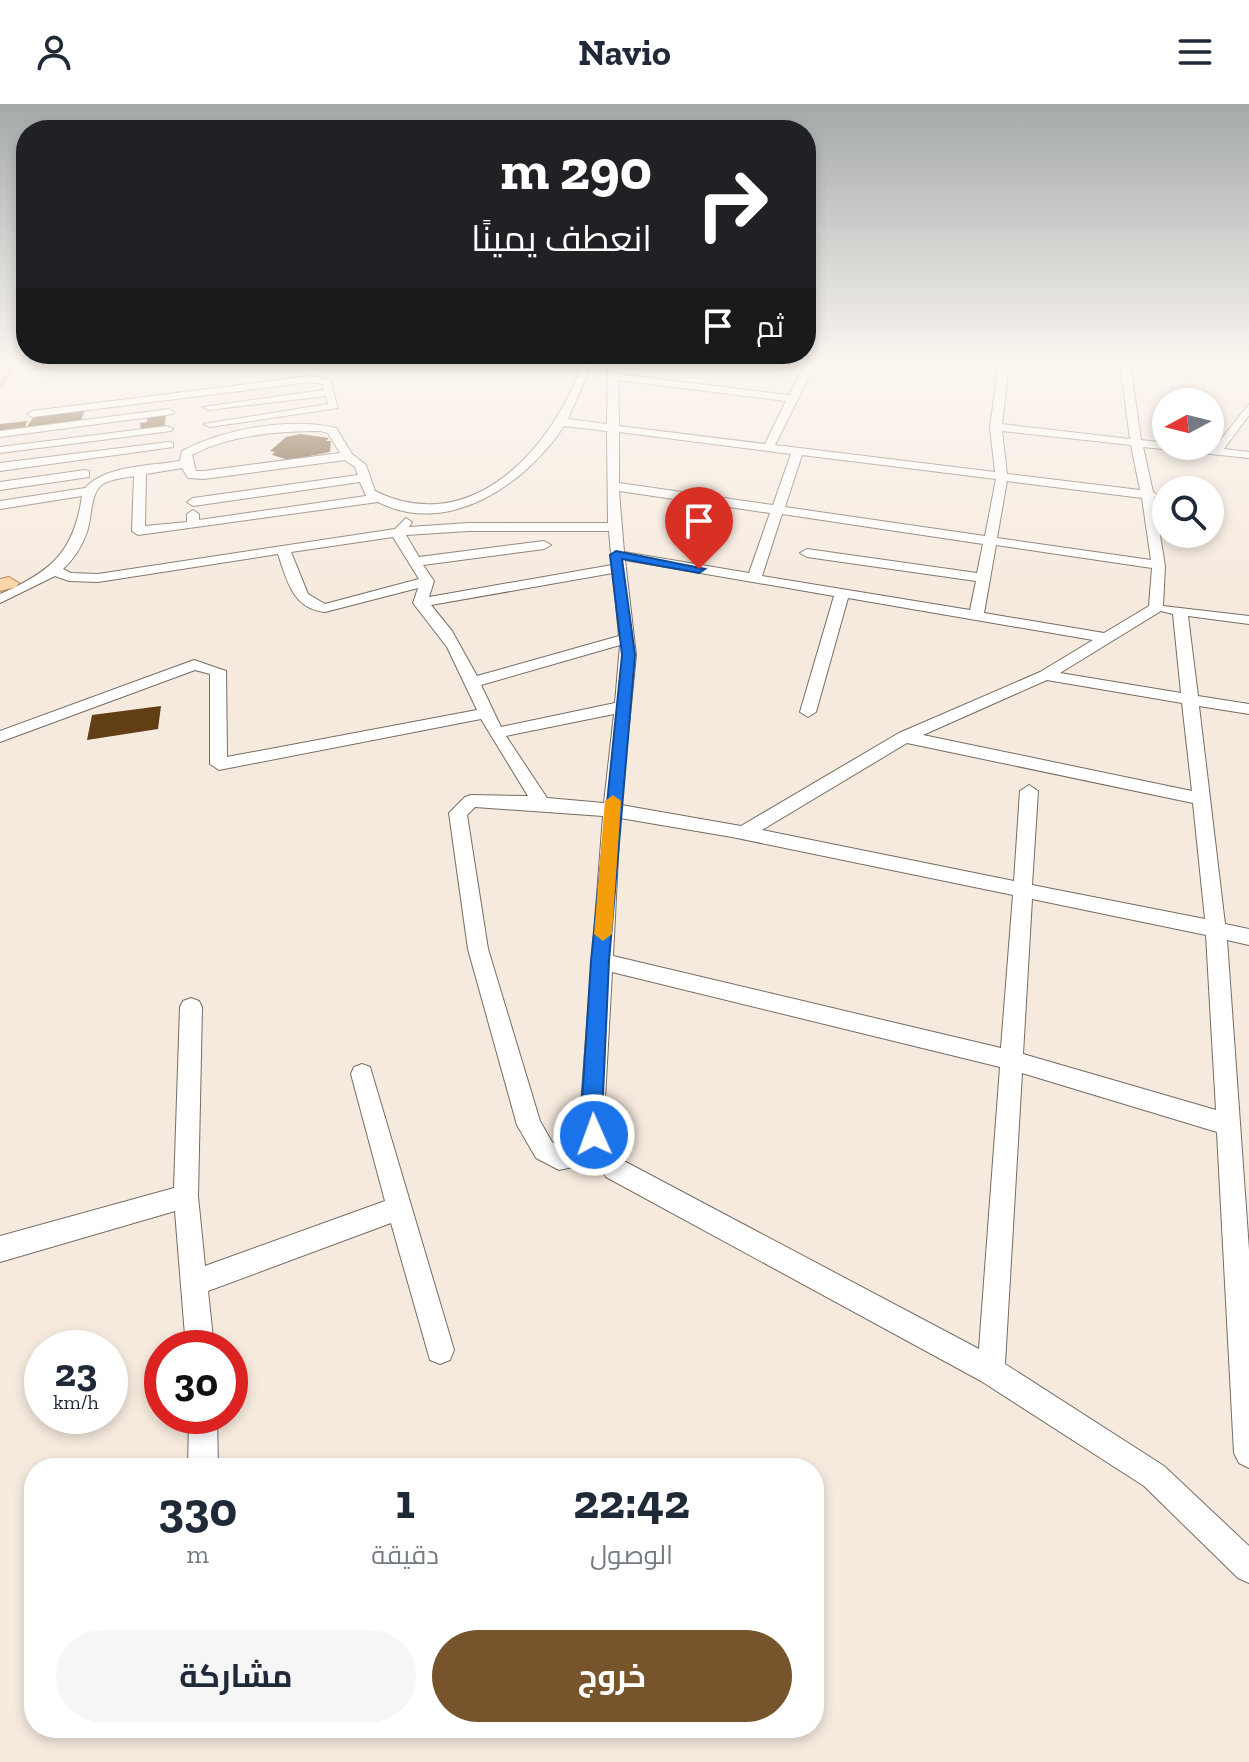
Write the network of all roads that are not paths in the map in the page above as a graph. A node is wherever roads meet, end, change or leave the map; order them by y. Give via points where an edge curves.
1 (72, 440) edge
2 (90, 440) edge
3 (168, 440) edge
4 (221, 440) edge
5 (338, 440) edge
6 (547, 440) edge
7 (611, 440) edge
8 (708, 440) edge
9 (772, 440) edge
10 (998, 440) edge
11 (1113, 440) edge
12 (216, 441) joint
13 (1136, 443) junction
14 (169, 445) junction
15 (1152, 445) edge
16 (768, 448) junction
17 (0, 450) edge
18 (797, 452) junction
19 (1224, 452) edge
20 (87, 455) junction
21 (1249, 455) edge
22 (347, 456) junction
23 (188, 464) junction
24 (0, 467) edge
25 (140, 471) junction
26 (85, 474) junction
27 (363, 478) junction
28 (1002, 478) junction
29 (102, 480) junction
30 (0, 486) edge
31 (612, 486) junction
32 (89, 491) junction
33 (1151, 495) junction
34 (378, 498) junction
35 (193, 502) junction
36 (0, 505) edge
37 (421, 509) junction
38 (776, 509) junction
39 (193, 525) junction
40 (542, 527) junction
41 (614, 527) junction
42 (399, 532) junction
43 (990, 543) junction
44 (284, 551) junction
45 (807, 553) dead end
46 (617, 561) junction
47 (415, 562) junction
48 (546, 562) junction
49 (1158, 565) junction
50 (59, 567) junction
51 (983, 578) junction
52 (754, 579) junction
53 (427, 581) junction
54 (2, 588) edge
55 (842, 594) junction
56 (420, 603) junction
57 (1156, 608) junction
58 (1180, 610) junction
59 (976, 617) junction
60 (1249, 620) edge
61 (1108, 638) junction
62 (626, 639) junction
63 (1045, 675) junction
64 (475, 682) junction
65 (1190, 698) junction
66 (622, 707) junction
67 (1249, 709) edge
68 (808, 712) dead end
69 (487, 713) junction
70 (496, 733) junction
71 (0, 737) edge
72 (905, 737) junction
73 (1029, 791) dead end
74 (1201, 799) junction
75 (540, 801) junction
76 (612, 810) junction
77 (743, 833) junction
78 (1024, 891) junction
79 (1216, 930) junction
80 (1249, 937) edge
81 (600, 961) junction
82 (191, 1007) dead end
83 (1012, 1060) junction
84 (362, 1074) dead end
85 (1226, 1124) junction
86 (601, 1150) junction
87 (186, 1196) junction
88 (399, 1208) junction
89 (0, 1249) edge
90 (196, 1282) junction
91 (199, 1330) edge
92 (440, 1350) dead end
93 (991, 1371) junction
94 (203, 1434) edge
95 (1249, 1453) edge
96 (203, 1458) edge
97 (1249, 1567) edge

1 - 17 street
2 - 20 street
3 - 14 street
4 - 12 street
5 - 22 street
6 - 37 street via 491,492 469,503
7 - 31 street
8 - 16 street
9 - 16 street
10 - 28 street
11 - 13 street
12 - 23 street
13 - 15 street
13 - 33 street
14 - 20 street
14 - 23 street
16 - 18 street
18 - 28 street
18 - 38 street
19 - 21 street
20 - 24 street
20 - 26 street
22 - 23 street
22 - 27 street via 357,461
23 - 25 street
23 - 35 street
25 - 29 street
25 - 39 street via 138,531
26 - 29 street
26 - 30 street
27 - 34 street
27 - 35 street
28 - 33 street
28 - 43 street
29 - 32 street
31 - 38 street
31 - 41 street
32 - 36 street
32 - 50 street via 79,543
33 - 49 street
34 - 37 street
34 - 39 street
35 - 39 street
37 - 42 street
38 - 43 street
38 - 52 street
40 - 41 street
40 - 42 street
40 - 48 street
41 - 46 street
42 - 44 street
42 - 47 street
43 - 49 street
43 - 51 street
44 - 50 street via 98,578 69,577
44 - 53 street via 311,607 325,608
45 - 51 street
46 - 48 street
46 - 52 street
46 - 62 street
47 - 48 street
47 - 53 street
48 - 56 street
49 - 57 street
50 - 54 street
51 - 59 street
52 - 55 street
53 - 56 street
55 - 59 street
55 - 68 street
56 - 64 street via 433,614
57 - 58 street
57 - 61 street
58 - 60 street
58 - 65 street
59 - 61 street
61 - 63 street
62 - 64 street
62 - 66 street
63 - 65 street
63 - 72 street
64 - 69 street
65 - 67 street
65 - 74 street
66 - 70 street
66 - 76 street
69 - 70 street
69 - 71 street via 219,764 218,671 194,665
70 - 75 street
72 - 74 street
72 - 77 street
73 - 78 street
74 - 79 street
75 - 76 street
75 - 86 street via 471,801 458,813 478,949 511,1073 537,1140 559,1159
76 - 77 street
76 - 81 street
77 - 78 street
78 - 79 street
78 - 83 street
79 - 80 street
79 - 85 street
81 - 83 street
81 - 86 street via 592,1117
82 - 87 street
83 - 85 street
83 - 93 street
84 - 88 street
85 - 95 street
86 - 93 street via 615,1169
87 - 89 street
87 - 90 street
88 - 90 street
88 - 92 street
90 - 91 street
93 - 97 street via 1154,1476
94 - 96 street

